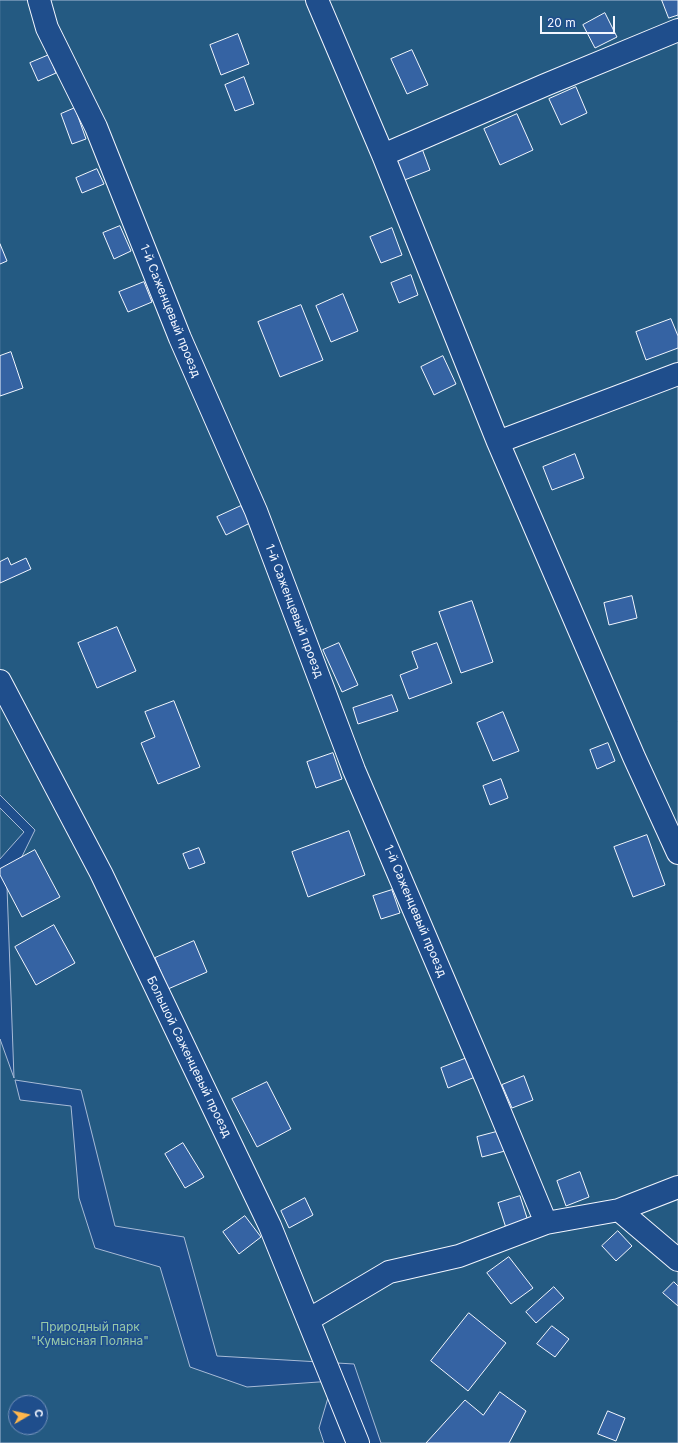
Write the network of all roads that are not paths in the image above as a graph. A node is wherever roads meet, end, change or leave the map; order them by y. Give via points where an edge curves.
1 (39, 0) edge
2 (317, 0) edge
3 (678, 30) edge
4 (383, 155) junction
5 (678, 374) edge
6 (498, 442) junction
7 (0, 681) edge
8 (678, 853) edge
9 (678, 1187) edge
10 (619, 1210) junction
11 (546, 1223) junction
12 (678, 1260) edge
13 (308, 1320) junction
14 (358, 1443) edge

1 - 11 lane, 1-й Саженцевый проезд via 47,28 96,127 180,338 256,511 354,770
2 - 4 lane
3 - 4 lane
4 - 6 lane
5 - 6 lane
6 - 8 lane
7 - 13 lane, Большой Саженцевый проезд via 104,880 270,1226
9 - 10 lane
10 - 11 lane
10 - 12 lane
11 - 13 lane via 459,1256 389,1272
13 - 14 lane, Большой Саженцевый проезд

